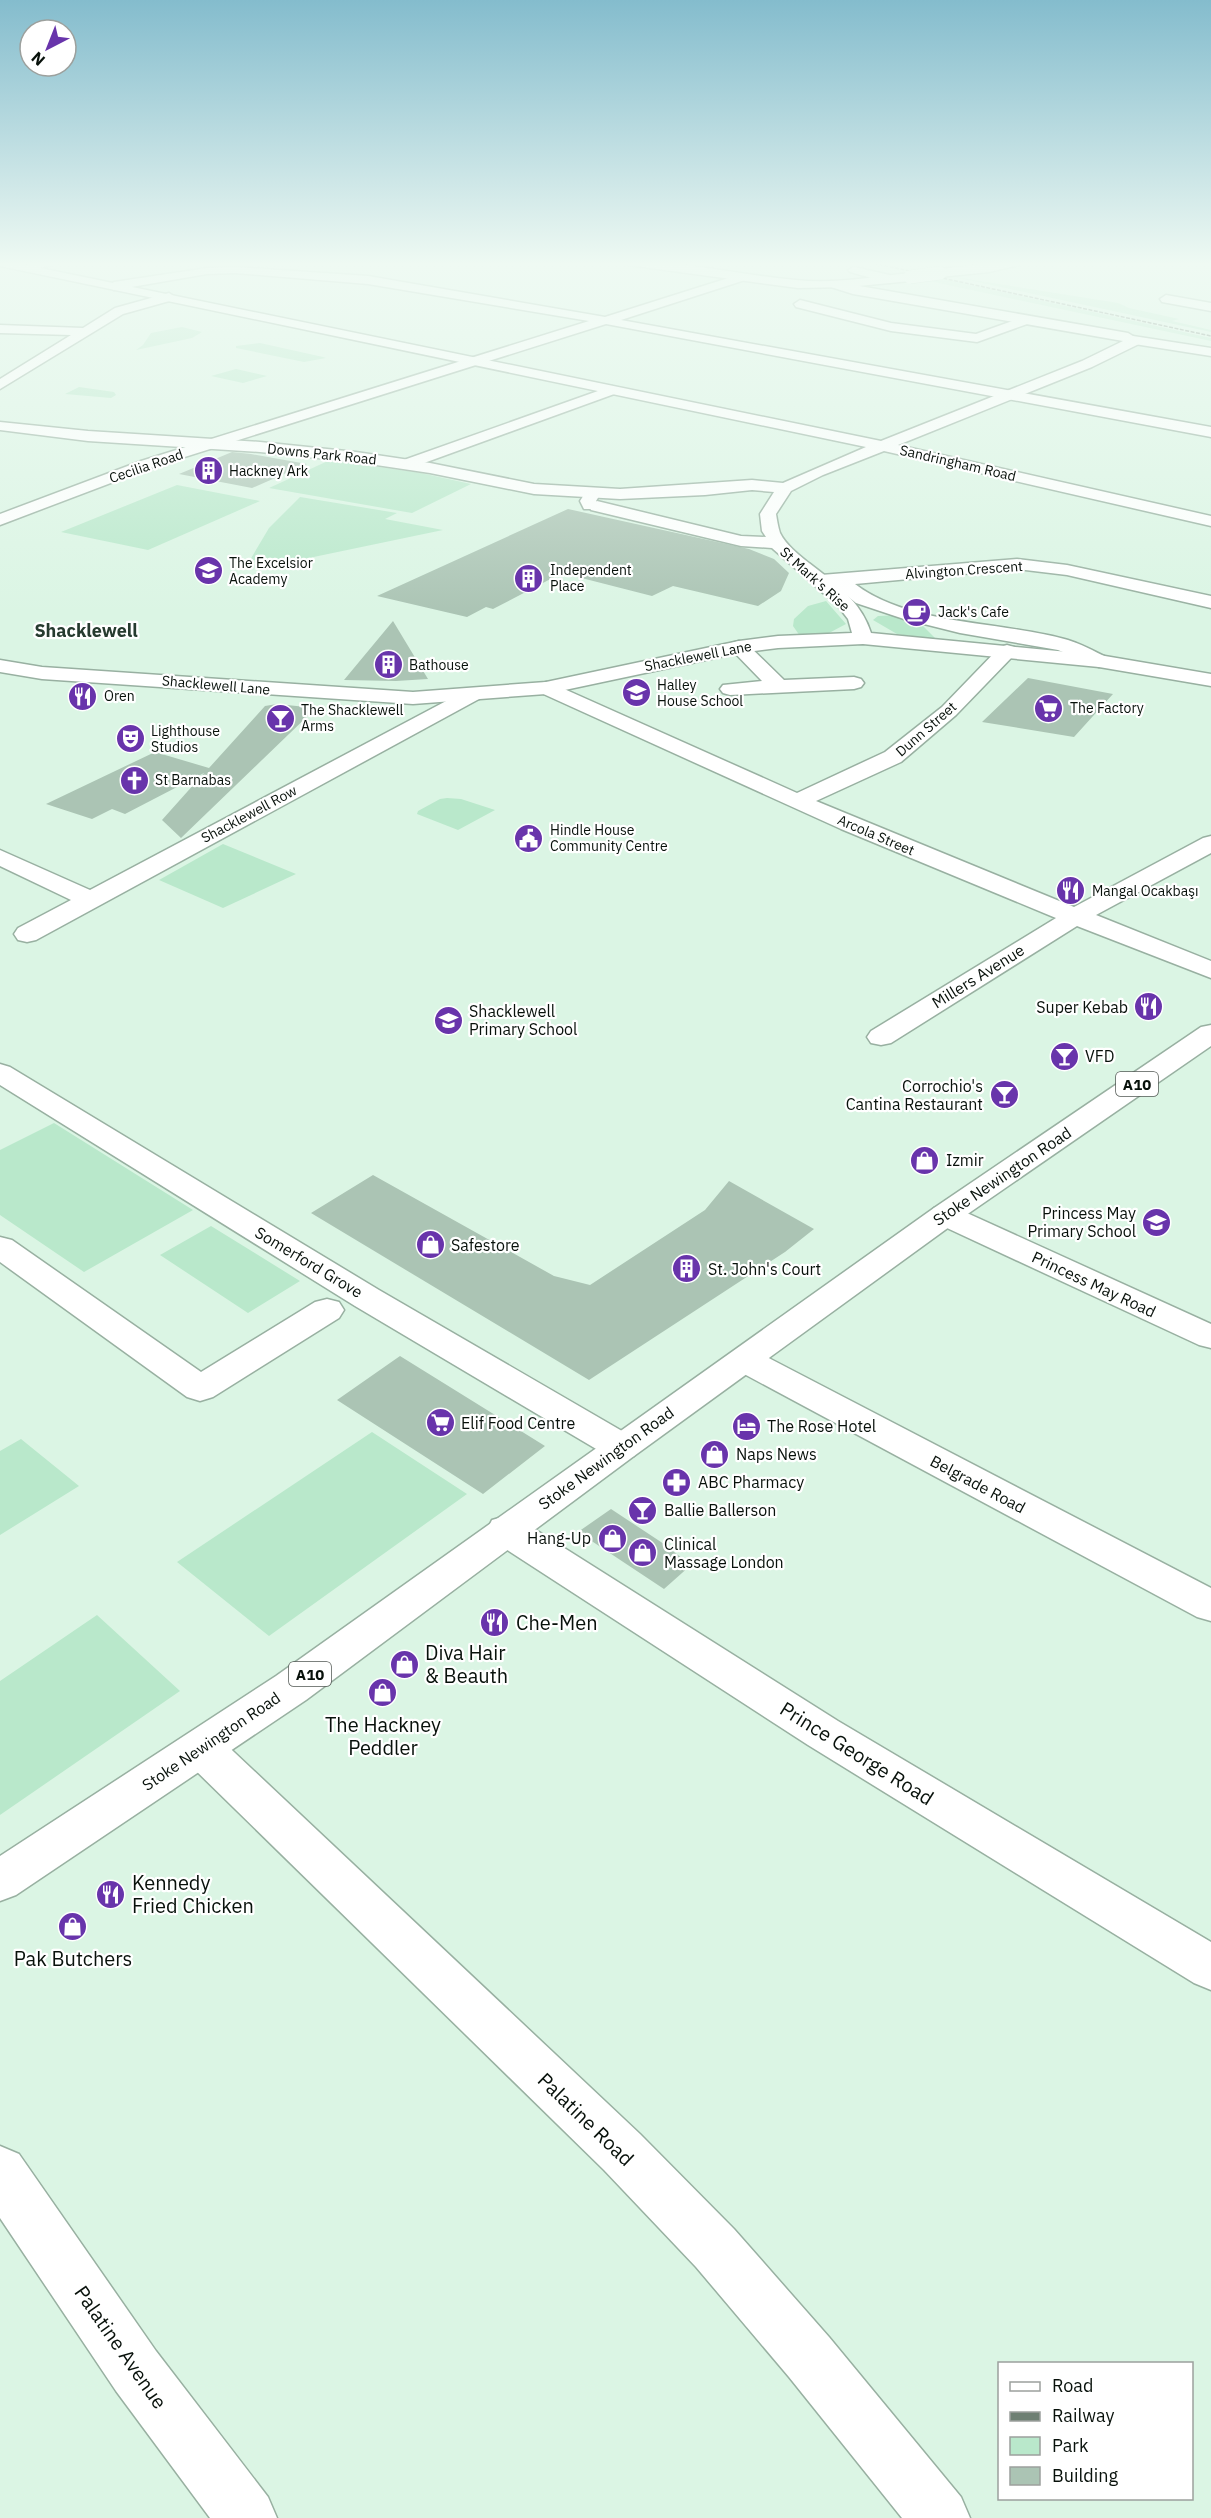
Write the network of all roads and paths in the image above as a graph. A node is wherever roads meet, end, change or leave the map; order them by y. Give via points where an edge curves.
1 (418, 380) edge
2 (563, 380) edge
3 (927, 380) edge
4 (1049, 380) edge
5 (612, 390) junction
6 (1011, 395) junction
7 (0, 426) edge
8 (1211, 432) edge
9 (211, 444) junction
10 (884, 446) junction
11 (408, 464) junction
12 (785, 488) junction
13 (592, 499) junction
14 (0, 520) edge
15 (1211, 521) edge
16 (775, 543) junction
17 (831, 580) junction
18 (1211, 602) edge
19 (863, 638) junction
20 (739, 647) junction
21 (1007, 651) junction
22 (1100, 661) junction
23 (0, 666) edge
24 (42, 673) junction
25 (0, 678) edge
26 (1211, 680) edge
27 (854, 683) dead end
28 (778, 686) junction
29 (546, 688) junction
30 (730, 689) dead end
31 (472, 695) junction
32 (798, 801) junction
33 (1211, 843) edge
34 (0, 857) edge
35 (89, 899) junction
36 (1076, 916) junction
37 (27, 934) dead end
38 (1211, 970) edge
39 (1210, 1035) edge
40 (881, 1037) dead end
41 (0, 1073) edge
42 (945, 1215) junction
43 (0, 1247) edge
44 (327, 1310) dead end
45 (1211, 1337) edge
46 (745, 1360) junction
47 (621, 1447) junction
48 (506, 1530) junction
49 (1211, 1606) edge
50 (202, 1749) junction
51 (0, 1881) edge
52 (1211, 1968) edge
53 (0, 2172) edge
54 (247, 2518) edge
55 (940, 2518) edge

1 - 9 main road, Cecilia Road
2 - 5 main road, Sandringham Road
3 - 6 main road
4 - 6 main road
5 - 10 main road, Sandringham Road
5 - 11 main road
6 - 8 main road
6 - 10 main road
7 - 9 main road, Downs Park Road
9 - 11 main road, Downs Park Road
9 - 14 main road, Cecilia Road via 96,482
10 - 12 main road
10 - 15 main road, Sandringham Road
11 - 13 main road, Downs Park Road via 534,489 552,497
12 - 13 main road via 752,485
12 - 16 main road, St Mark's Rise via 768,514
13 - 16 main road, Downs Park Road via 741,541
16 - 17 main road, St Mark's Rise
17 - 18 main road, Alvington Crescent via 1029,565
17 - 19 main road, St Mark's Rise via 859,619
17 - 22 main road via 863,599 911,615 1063,645
19 - 20 main road, Shacklewell Lane
19 - 21 main road, Shacklewell Lane
20 - 28 main road
20 - 29 main road, Shacklewell Lane
21 - 22 main road, Shacklewell Lane
21 - 32 main road, Dunn Street via 949,711 893,757
22 - 26 main road, Shacklewell Lane
23 - 24 main road, Shacklewell Lane
24 - 25 main road, Shacklewell Lane
24 - 31 main road, Shacklewell Lane via 375,697
27 - 28 main road
28 - 30 main road
29 - 31 main road, Shacklewell Lane
29 - 32 main road, Arcola Street
31 - 35 main road, Shacklewell Row
32 - 36 main road, Arcola Street
33 - 36 main road, Millers Avenue
34 - 35 main road
35 - 37 main road, Shacklewell Row
36 - 38 main road, Arcola Street
36 - 40 main road, Millers Avenue
39 - 42 main road, Stoke Newington Road / A10
41 - 47 main road, Somerford Grove
42 - 45 main road, Princess May Road
42 - 46 main road, Stoke Newington Road / A10
43 - 44 main road, Somerford Grove via 200,1389
46 - 47 main road, Stoke Newington Road / A10
46 - 49 main road, Belgrade Road
47 - 48 main road, Stoke Newington Road / A10
48 - 50 main road, Stoke Newington Road / A10
48 - 52 main road, Prince George Road via 823,1733
50 - 51 main road, Stoke Newington Road / A10
50 - 55 main road, Palatine Road via 622,2152 715,2248
53 - 54 main road, Palatine Avenue via 136,2371

